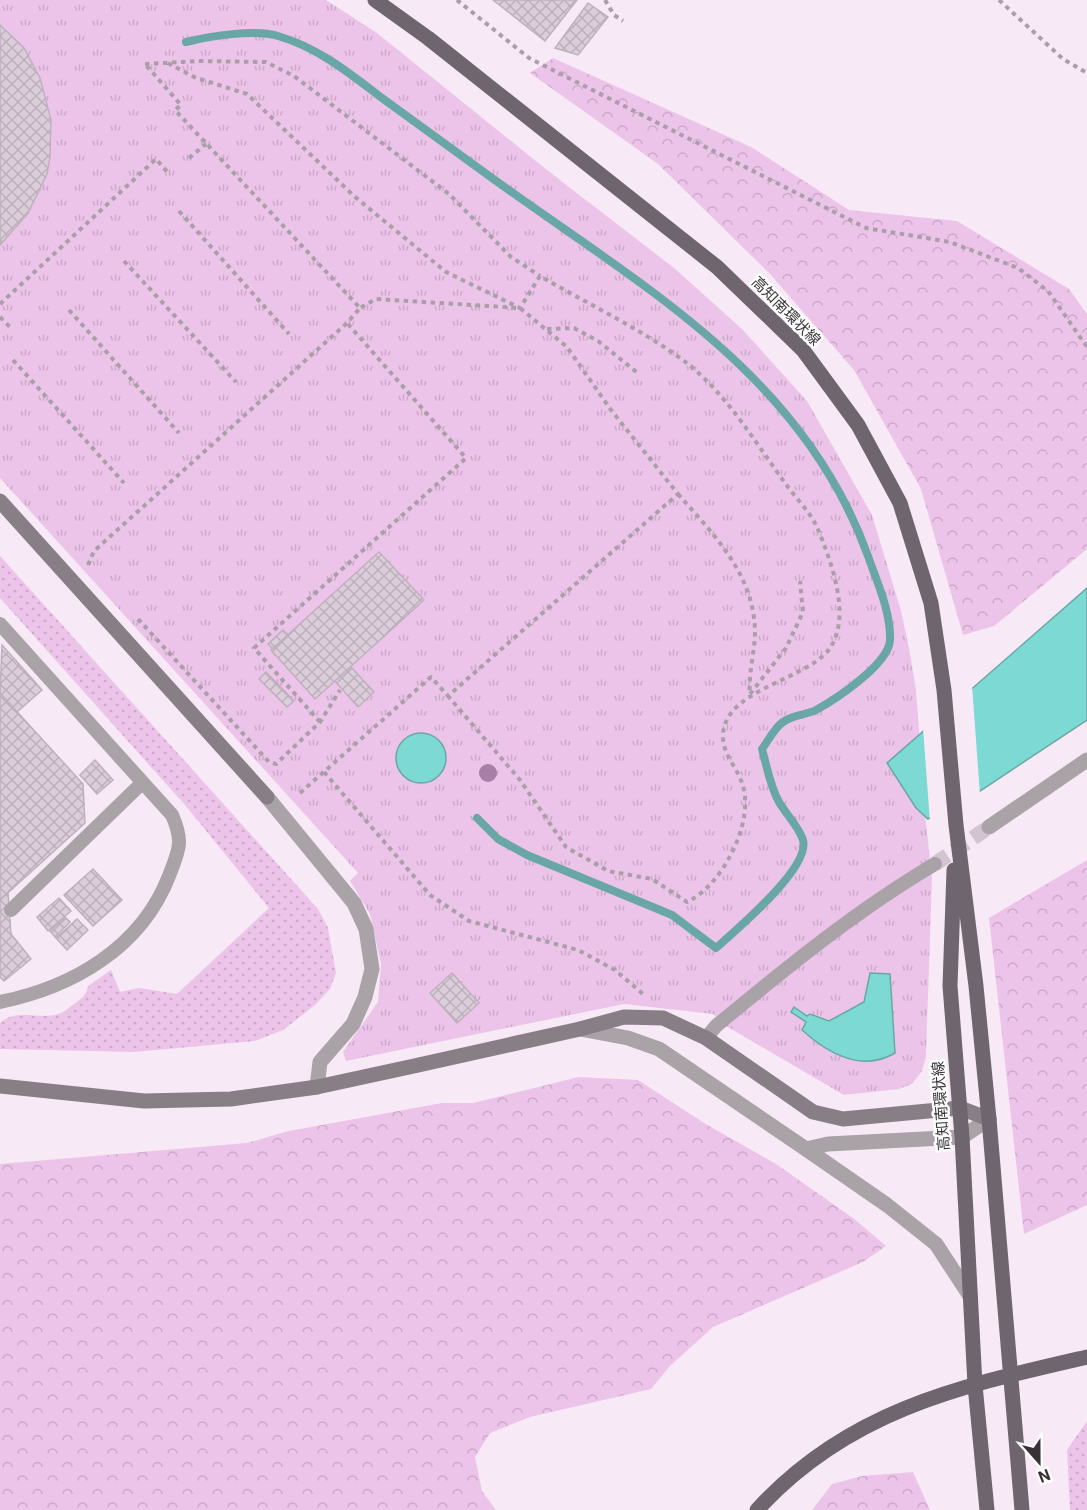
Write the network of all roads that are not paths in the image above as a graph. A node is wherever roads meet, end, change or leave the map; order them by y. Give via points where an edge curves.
1 (375, 0) edge
2 (0, 501) edge
3 (0, 624) edge
4 (1087, 760) edge
5 (142, 783) junction
6 (956, 825) junction
7 (989, 827) tunnel mouth
8 (935, 864) tunnel mouth
9 (11, 910) dead end
10 (0, 1002) edge
11 (580, 1029) junction
12 (706, 1038) junction
13 (0, 1086) edge
14 (317, 1086) junction
15 (960, 1108) junction
16 (989, 1119) junction
17 (962, 1137) junction
18 (806, 1149) junction
19 (970, 1296) junction
20 (1087, 1357) edge
21 (1012, 1375) junction
22 (975, 1385) junction
23 (757, 1510) edge
24 (987, 1510) edge
25 (1022, 1510) edge

1 - 6 main road, 高知南環状線 via 717,267 803,350 858,425 900,503 930,603 944,690
2 - 14 street via 267,797 354,903 366,929 372,969 353,1024 320,1062
3 - 5 lane
4 - 7 street
5 - 9 lane
5 - 10 lane via 172,815 181,835 158,903 132,933 90,969 29,996
6 - 15 main road, 高知南環状線 via 950,986
6 - 16 main road, 高知南環状線
8 - 12 lane via 803,955
11 - 12 street via 624,1017 663,1018
11 - 14 street
11 - 18 street via 628,1038 659,1049
12 - 15 street via 813,1112 843,1119
13 - 14 street via 144,1101 231,1099
15 - 16 street
15 - 17 main road, 高知南環状線
16 - 17 street
16 - 21 main road, 高知南環状線
17 - 18 street via 828,1144
17 - 19 main road, 高知南環状線
18 - 19 street via 936,1244
19 - 22 main road, 高知南環状線
20 - 21 main road
21 - 22 main road
21 - 25 main road, 高知南環状線
22 - 23 main road via 906,1406 857,1429 815,1457
22 - 24 main road, 高知南環状線

